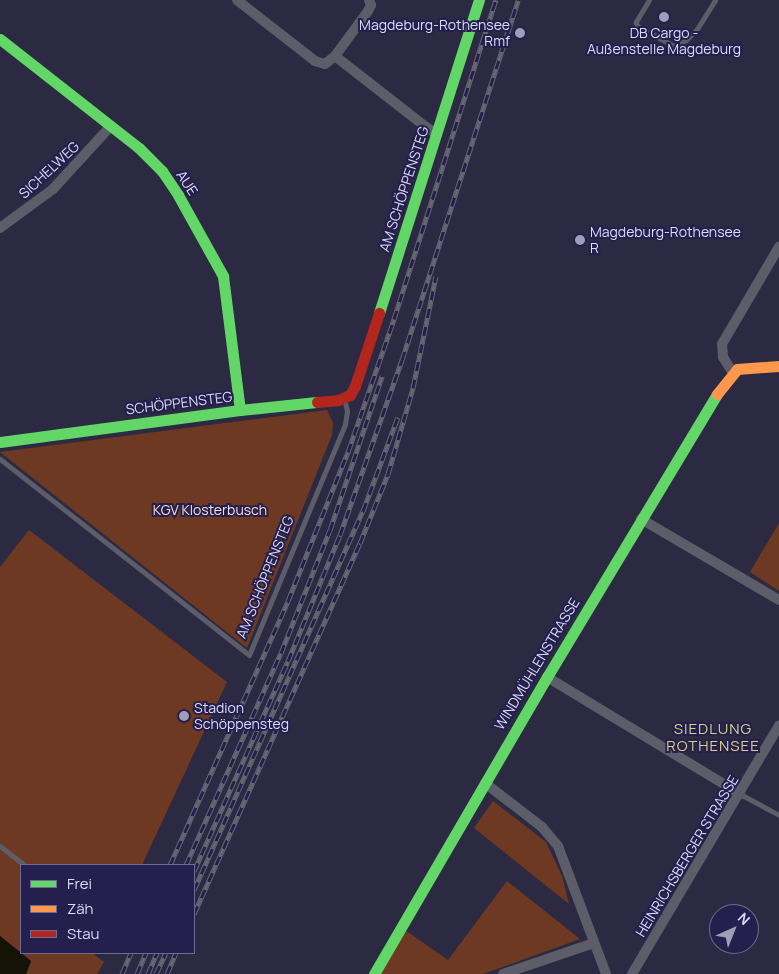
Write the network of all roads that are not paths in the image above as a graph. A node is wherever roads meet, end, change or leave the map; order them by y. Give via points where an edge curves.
1 (237, 0) edge
2 (369, 0) edge
3 (479, 0) edge
4 (648, 0) edge
5 (715, 0) edge
6 (0, 39) edge
7 (335, 56) junction
8 (110, 126) junction
9 (437, 134) junction
10 (0, 228) edge
11 (779, 247) edge
12 (779, 366) edge
13 (733, 374) junction
14 (344, 398) junction
15 (240, 410) junction
16 (0, 442) edge
17 (0, 459) edge
18 (641, 519) junction
19 (779, 600) edge
20 (546, 677) junction
21 (779, 725) edge
22 (485, 783) junction
23 (740, 794) junction
24 (779, 815) edge
25 (0, 846) edge
26 (23, 864) edge
27 (594, 943) junction
28 (374, 974) edge
29 (503, 974) edge
30 (606, 974) edge
31 (632, 974) edge

1 - 7 street via 317,63 325,64
2 - 7 street via 371,6 368,11
3 - 9 street, AM SCHÖPPENSTEG
4 - 5 lane via 636,26 675,46 697,29
6 - 8 street, AUE
7 - 9 street
8 - 10 street, SICHELWEG via 53,189
8 - 15 street, AUE via 162,171 218,266 224,281
9 - 14 street, AM SCHÖPPENSTEG via 355,386
11 - 13 street via 722,344 723,357
12 - 13 street via 737,369
13 - 18 street, WINDMÜHLENSTRASSE via 695,428
14 - 15 street, SCHÖPPENSTEG
14 - 17 lane, AM SCHÖPPENSTEG via 345,424 249,656
15 - 16 street, SCHÖPPENSTEG
18 - 19 street
18 - 20 street, WINDMÜHLENSTRASSE
20 - 22 street, WINDMÜHLENSTRASSE
20 - 23 street
21 - 23 street, HEINRICHSBERGER STRASSE
22 - 27 street via 554,840 568,868
22 - 28 street, WINDMÜHLENSTRASSE
23 - 24 lane
23 - 31 street, HEINRICHSBERGER STRASSE
25 - 26 lane
27 - 29 street
27 - 30 street

